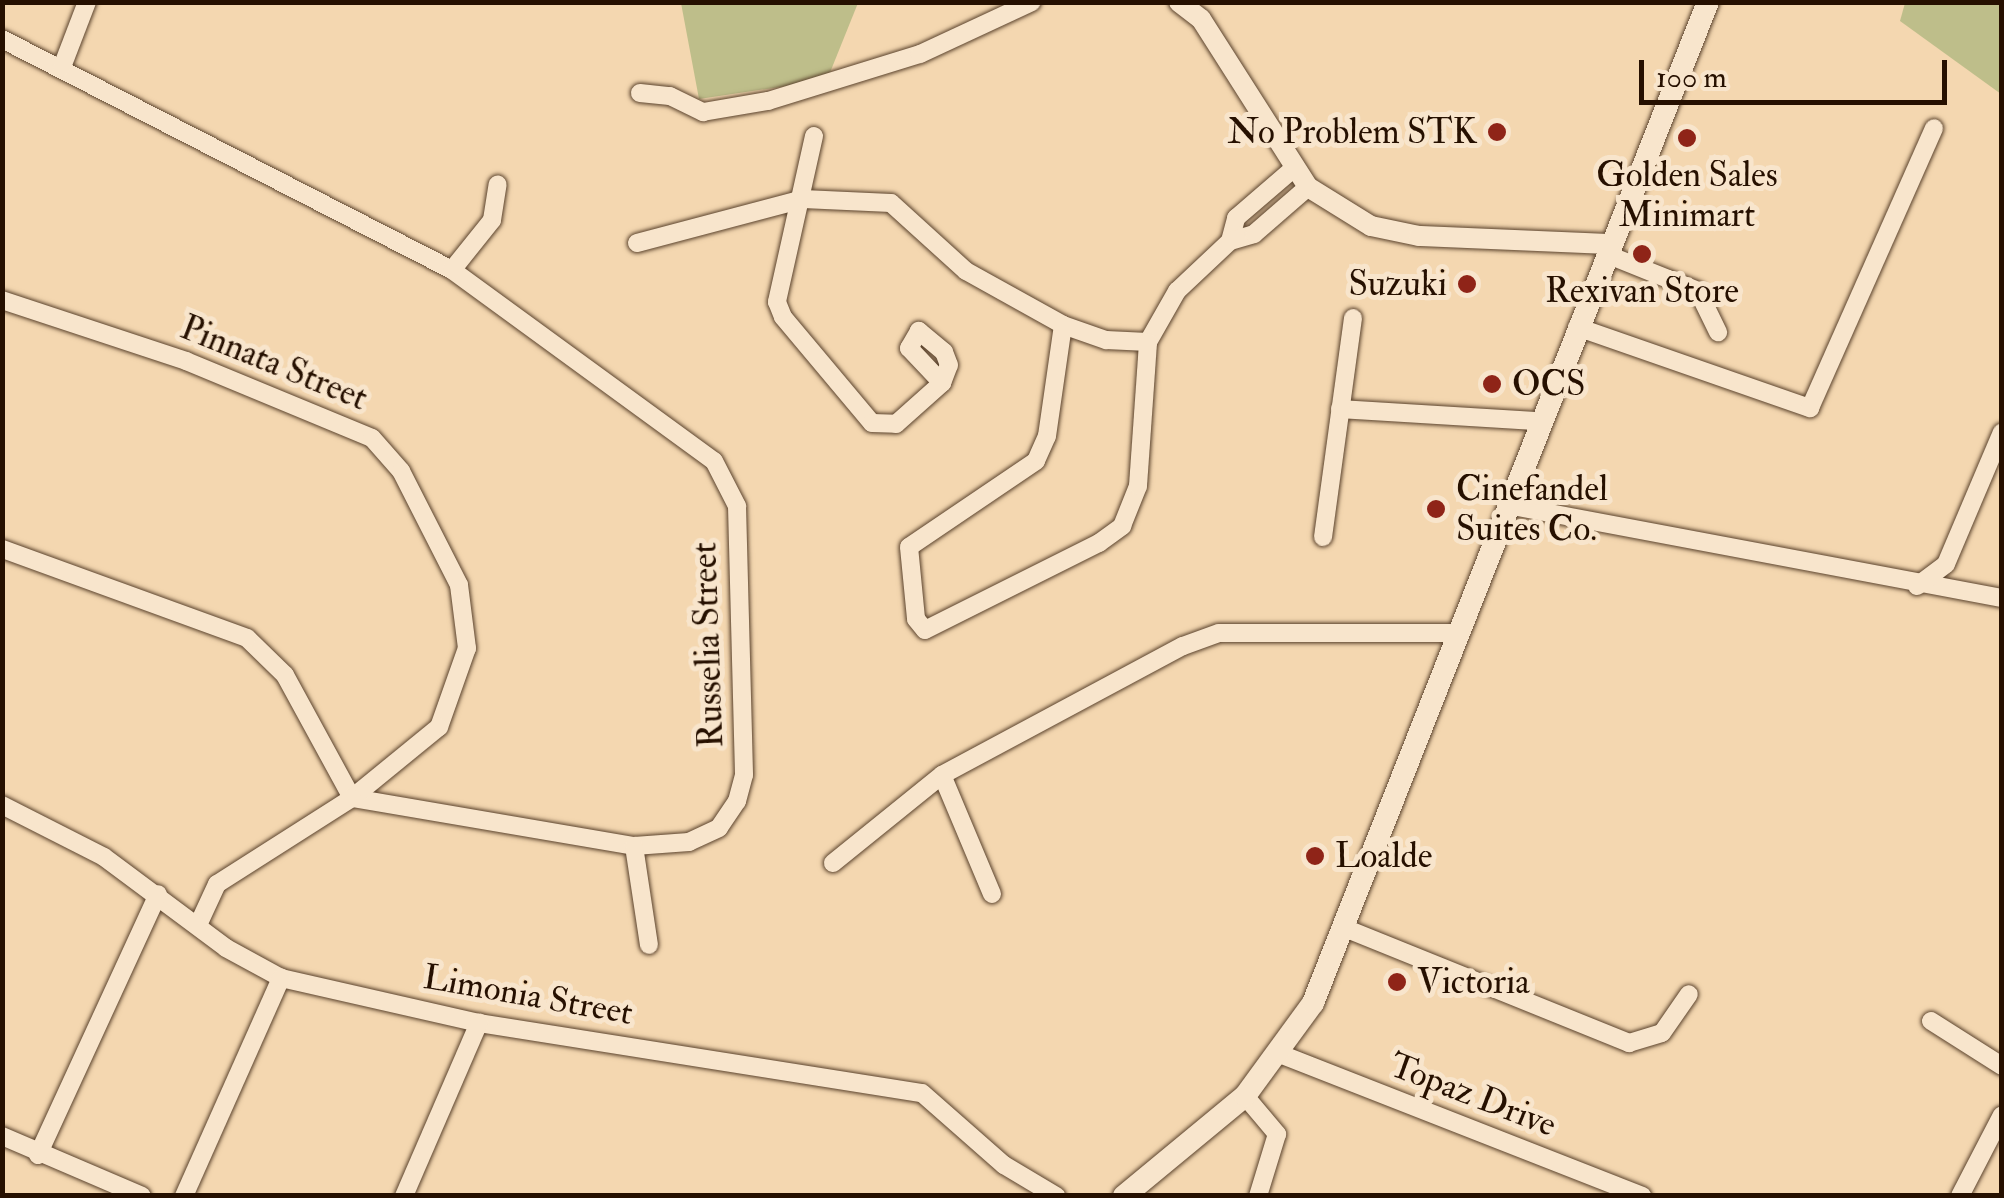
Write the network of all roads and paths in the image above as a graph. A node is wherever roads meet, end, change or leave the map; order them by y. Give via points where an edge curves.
1 (87, 2) edge
2 (1032, 2) edge
3 (1179, 2) edge
4 (1708, 2) edge
5 (2, 39) edge
6 (62, 67) junction
7 (640, 93) dead end
8 (1934, 128) dead end
9 (814, 136) dead end
10 (1293, 168) junction
11 (498, 184) dead end
12 (1308, 187) junction
13 (803, 198) junction
14 (1230, 241) junction
15 (637, 243) dead end
16 (1608, 249) junction
17 (452, 270) junction
18 (2, 300) edge
19 (1353, 318) dead end
20 (1063, 325) junction
21 (1577, 327) junction
22 (1718, 332) dead end
23 (1148, 342) junction
24 (942, 383) dead end
25 (1340, 408) junction
26 (1539, 421) junction
27 (2002, 432) edge
28 (1508, 505) junction
29 (1323, 537) dead end
30 (2, 549) edge
31 (1917, 586) junction
32 (2002, 598) edge
33 (1456, 633) junction
34 (942, 775) junction
35 (352, 798) junction
36 (2, 805) edge
37 (634, 846) junction
38 (833, 863) dead end
39 (158, 894) junction
40 (992, 894) dead end
41 (199, 923) junction
42 (1342, 927) junction
43 (648, 945) dead end
44 (281, 978) junction
45 (1689, 994) dead end
46 (1931, 1021) dead end
47 (480, 1023) junction
48 (1280, 1054) junction
49 (2002, 1066) edge
50 (1245, 1096) junction
51 (2002, 1116) edge
52 (2, 1136) edge
53 (38, 1155) junction
54 (142, 1196) edge
55 (184, 1196) edge
56 (404, 1196) edge
57 (1056, 1196) edge
58 (1124, 1196) edge
59 (1258, 1196) edge
60 (1642, 1196) edge
61 (1960, 1196) edge

1 - 6 street
2 - 7 street via 920,54 768,101 703,112 670,96
3 - 10 street via 1201,19
4 - 16 main road
5 - 6 street, Russelia Street
6 - 17 street, Russelia Street
8 - 21 street via 1810,408
9 - 13 street
10 - 12 street
10 - 14 street via 1236,218
11 - 17 street via 492,220
12 - 14 street via 1254,234
12 - 16 street via 1397,234
13 - 15 street
13 - 20 street via 891,203 966,271
13 - 24 street via 777,302 782,316 872,424 896,424
14 - 23 street via 1176,290
16 - 21 main road
16 - 22 street via 1698,291
17 - 37 street, Russelia Street via 714,460 737,506 744,775 737,800 719,828 689,842
18 - 35 street, Pinnata Street via 343,421 389,453 459,585 467,648 439,726
19 - 25 street
20 - 23 street via 1106,340
20 - 23 street via 1047,436 1036,461 911,542 919,625 936,629 1122,526 1138,486
21 - 26 main road
25 - 26 street
25 - 29 street
26 - 28 main road
27 - 31 street via 1946,564
28 - 31 street
28 - 33 main road
30 - 35 street via 247,638 285,674
31 - 32 street
33 - 34 street via 1219,633 1182,646
33 - 42 main road
34 - 38 street
34 - 40 street
35 - 37 street, Russelia Street
35 - 41 street, Pinnata Street via 217,884
36 - 39 street, Limonia Street via 64,832
37 - 43 street
39 - 41 street, Limonia Street
39 - 53 street
41 - 44 street, Limonia Street via 226,948
42 - 45 street via 1629,1043 1662,1033
42 - 48 main road via 1313,1002
44 - 47 street, Limonia Street
44 - 55 street
46 - 49 street
47 - 56 street
47 - 57 street, Limonia Street via 922,1092 1004,1165
48 - 50 main road
48 - 60 street, Topaz Drive
50 - 58 main road
50 - 59 street via 1277,1134
51 - 61 street
52 - 53 street
53 - 54 street

